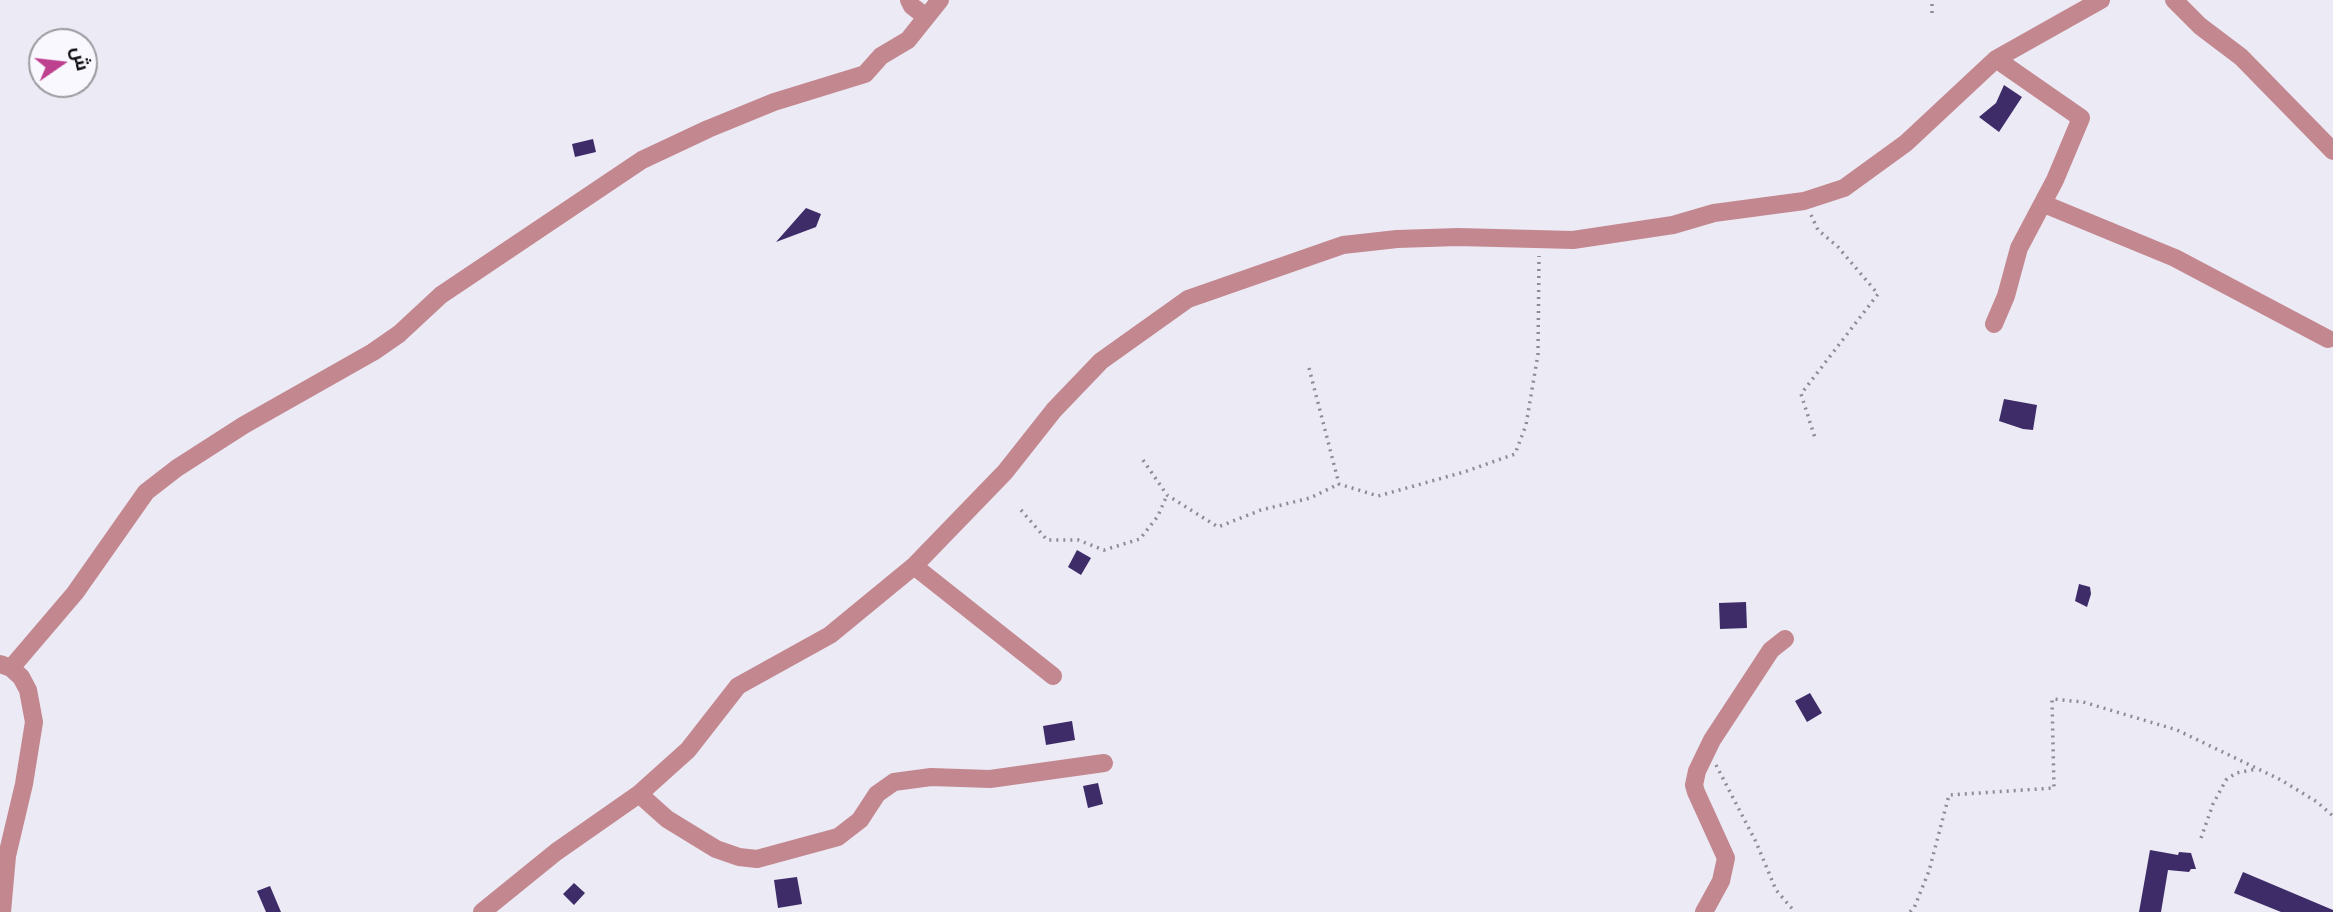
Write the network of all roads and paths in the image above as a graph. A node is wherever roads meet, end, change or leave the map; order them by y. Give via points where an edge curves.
1 (909, 0) edge
2 (940, 0) edge
3 (1932, 0) edge
4 (2101, 0) edge
5 (2174, 0) edge
6 (1932, 13) dead end
7 (926, 17) junction
8 (1996, 59) junction
9 (2333, 151) edge
10 (1804, 201) junction
11 (2044, 204) junction
12 (1539, 240) junction
13 (1994, 324) dead end
14 (2329, 339) dead end
15 (1309, 368) dead end
16 (1815, 438) dead end
17 (1143, 460) dead end
18 (1339, 484) junction
19 (1167, 495) junction
20 (1021, 510) dead end
21 (914, 566) junction
22 (1785, 639) dead end
23 (5, 666) edge
24 (1053, 676) dead end
25 (1104, 763) dead end
26 (1701, 764) junction
27 (2259, 769) junction
28 (639, 794) junction
29 (2333, 816) edge
30 (2201, 838) dead end
31 (2, 912) edge
32 (482, 912) edge
33 (1704, 912) edge
34 (1795, 912) edge
35 (1910, 912) edge

1 - 7 street
2 - 7 street
3 - 6 path
4 - 8 street
5 - 9 street via 2241,57
7 - 23 street via 908,40 881,56 865,74 774,103 642,160 441,295 373,352 177,468 146,492 75,593
8 - 10 street via 1906,143 1844,188
8 - 11 street via 2081,118
10 - 12 street via 1714,213 1632,232
10 - 16 path via 1818,230 1839,247 1878,295 1801,394
11 - 13 street via 2019,248
11 - 14 street via 2175,258
12 - 18 path via 1538,354 1526,425 1515,454 1378,496
12 - 21 street via 1458,237 1343,245 1188,299 1101,361 1005,472
15 - 18 path
17 - 19 path
18 - 19 path via 1218,527
19 - 20 path via 1140,539 1104,550 1077,540 1047,540
21 - 24 street
21 - 28 street via 830,635 738,686 688,750
22 - 26 street via 1771,650
23 - 31 street via 21,677 28,690 34,722 7,856
25 - 28 street via 990,779 930,777 894,782 838,837 757,859 716,849 667,819
26 - 33 street via 1696,792 1726,858 1721,881
26 - 34 path via 1712,762 1719,767 1776,890
27 - 29 path
27 - 30 path via 2226,780
27 - 35 path via 2177,730 2083,702 2052,699 2054,788 1949,795 1929,871
28 - 32 street

